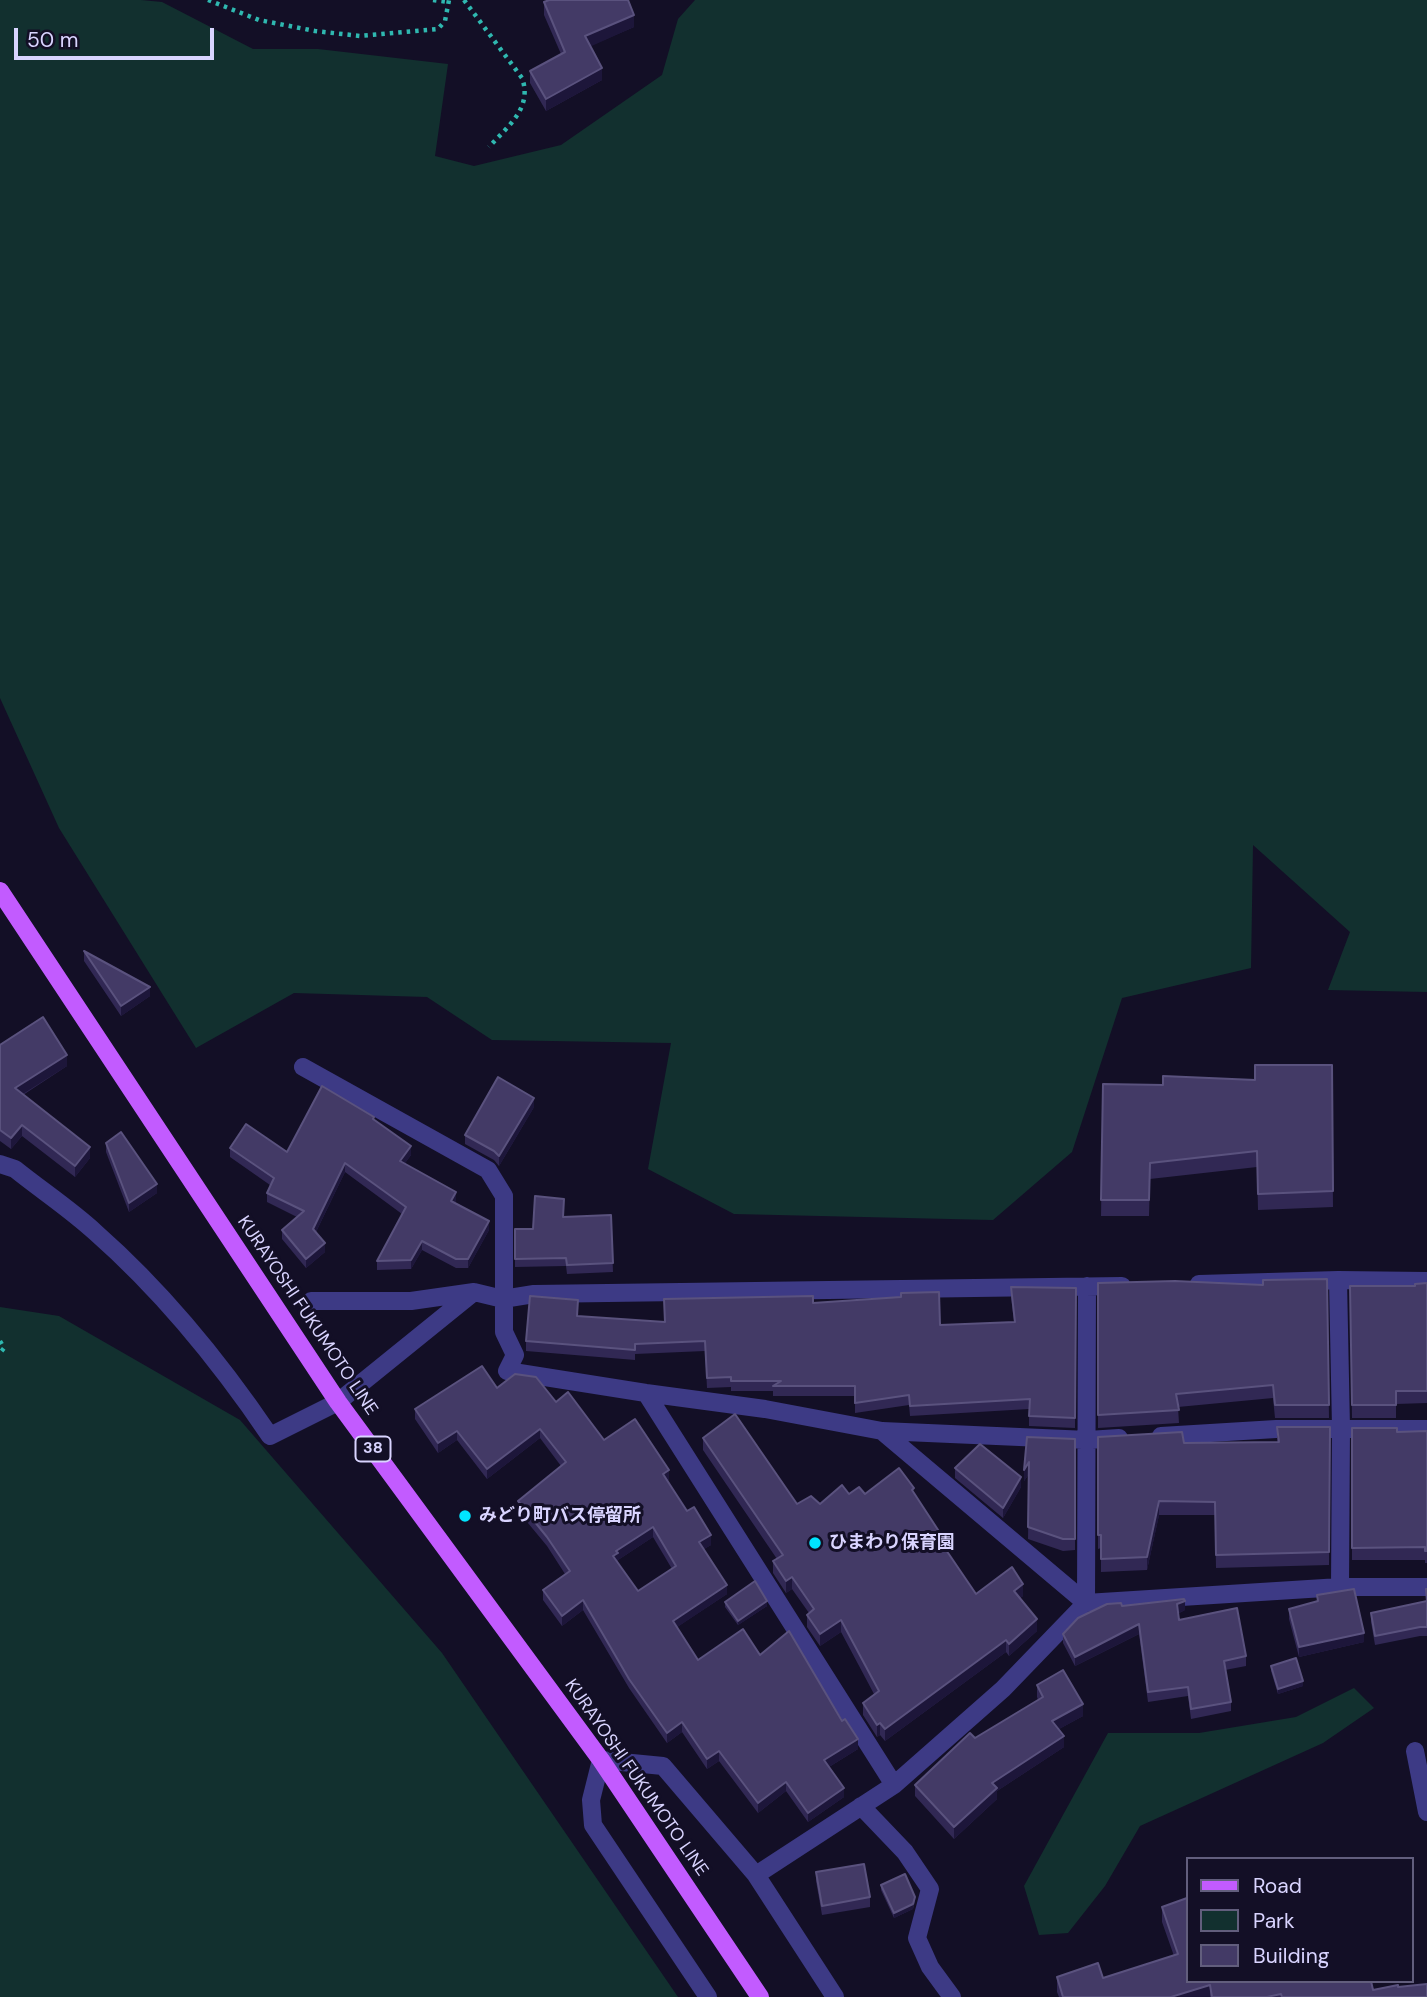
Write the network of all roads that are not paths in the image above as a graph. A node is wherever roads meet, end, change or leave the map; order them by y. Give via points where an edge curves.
1 (0, 891) edge
2 (303, 1067) dead end
3 (0, 1164) edge
4 (1338, 1280) junction
5 (1427, 1281) edge
6 (1184, 1284) edge
7 (1143, 1285) edge
8 (1087, 1286) junction
9 (474, 1292) junction
10 (503, 1299) junction
11 (311, 1301) dead end
12 (646, 1393) junction
13 (338, 1402) junction
14 (1341, 1429) junction
15 (1427, 1429) edge
16 (882, 1431) junction
17 (1088, 1440) junction
18 (1340, 1587) junction
19 (1427, 1587) edge
20 (1086, 1604) junction
21 (1415, 1751) dead end
22 (601, 1760) junction
23 (894, 1785) junction
24 (861, 1806) junction
25 (1427, 1812) edge
26 (756, 1875) junction
27 (708, 1997) edge
28 (760, 1997) edge
29 (835, 1997) edge
30 (952, 1997) edge

1 - 13 main road, KURAYOSHI FUKUMOTO LINE / 38
2 - 10 street via 488,1170 503,1196
3 - 13 street via 15,1169 95,1231 163,1298 270,1436
4 - 5 street
4 - 6 street
4 - 14 street
7 - 8 street
8 - 10 street via 534,1294
8 - 17 street
9 - 10 street
9 - 11 street via 411,1301
9 - 13 street
10 - 12 street via 504,1332 515,1355 507,1371
12 - 16 street
12 - 23 street
13 - 22 main road, KURAYOSHI FUKUMOTO LINE / 38
14 - 15 street
14 - 17 street
14 - 18 street
16 - 17 street
16 - 20 street
17 - 20 street
18 - 19 street
18 - 20 street
20 - 23 street via 1003,1689
21 - 25 street
22 - 26 street via 663,1766
22 - 27 street via 591,1800 593,1825
22 - 28 main road, KURAYOSHI FUKUMOTO LINE / 38
23 - 24 street
24 - 26 street
24 - 30 street via 905,1852 930,1889 918,1938 930,1967
26 - 29 street

